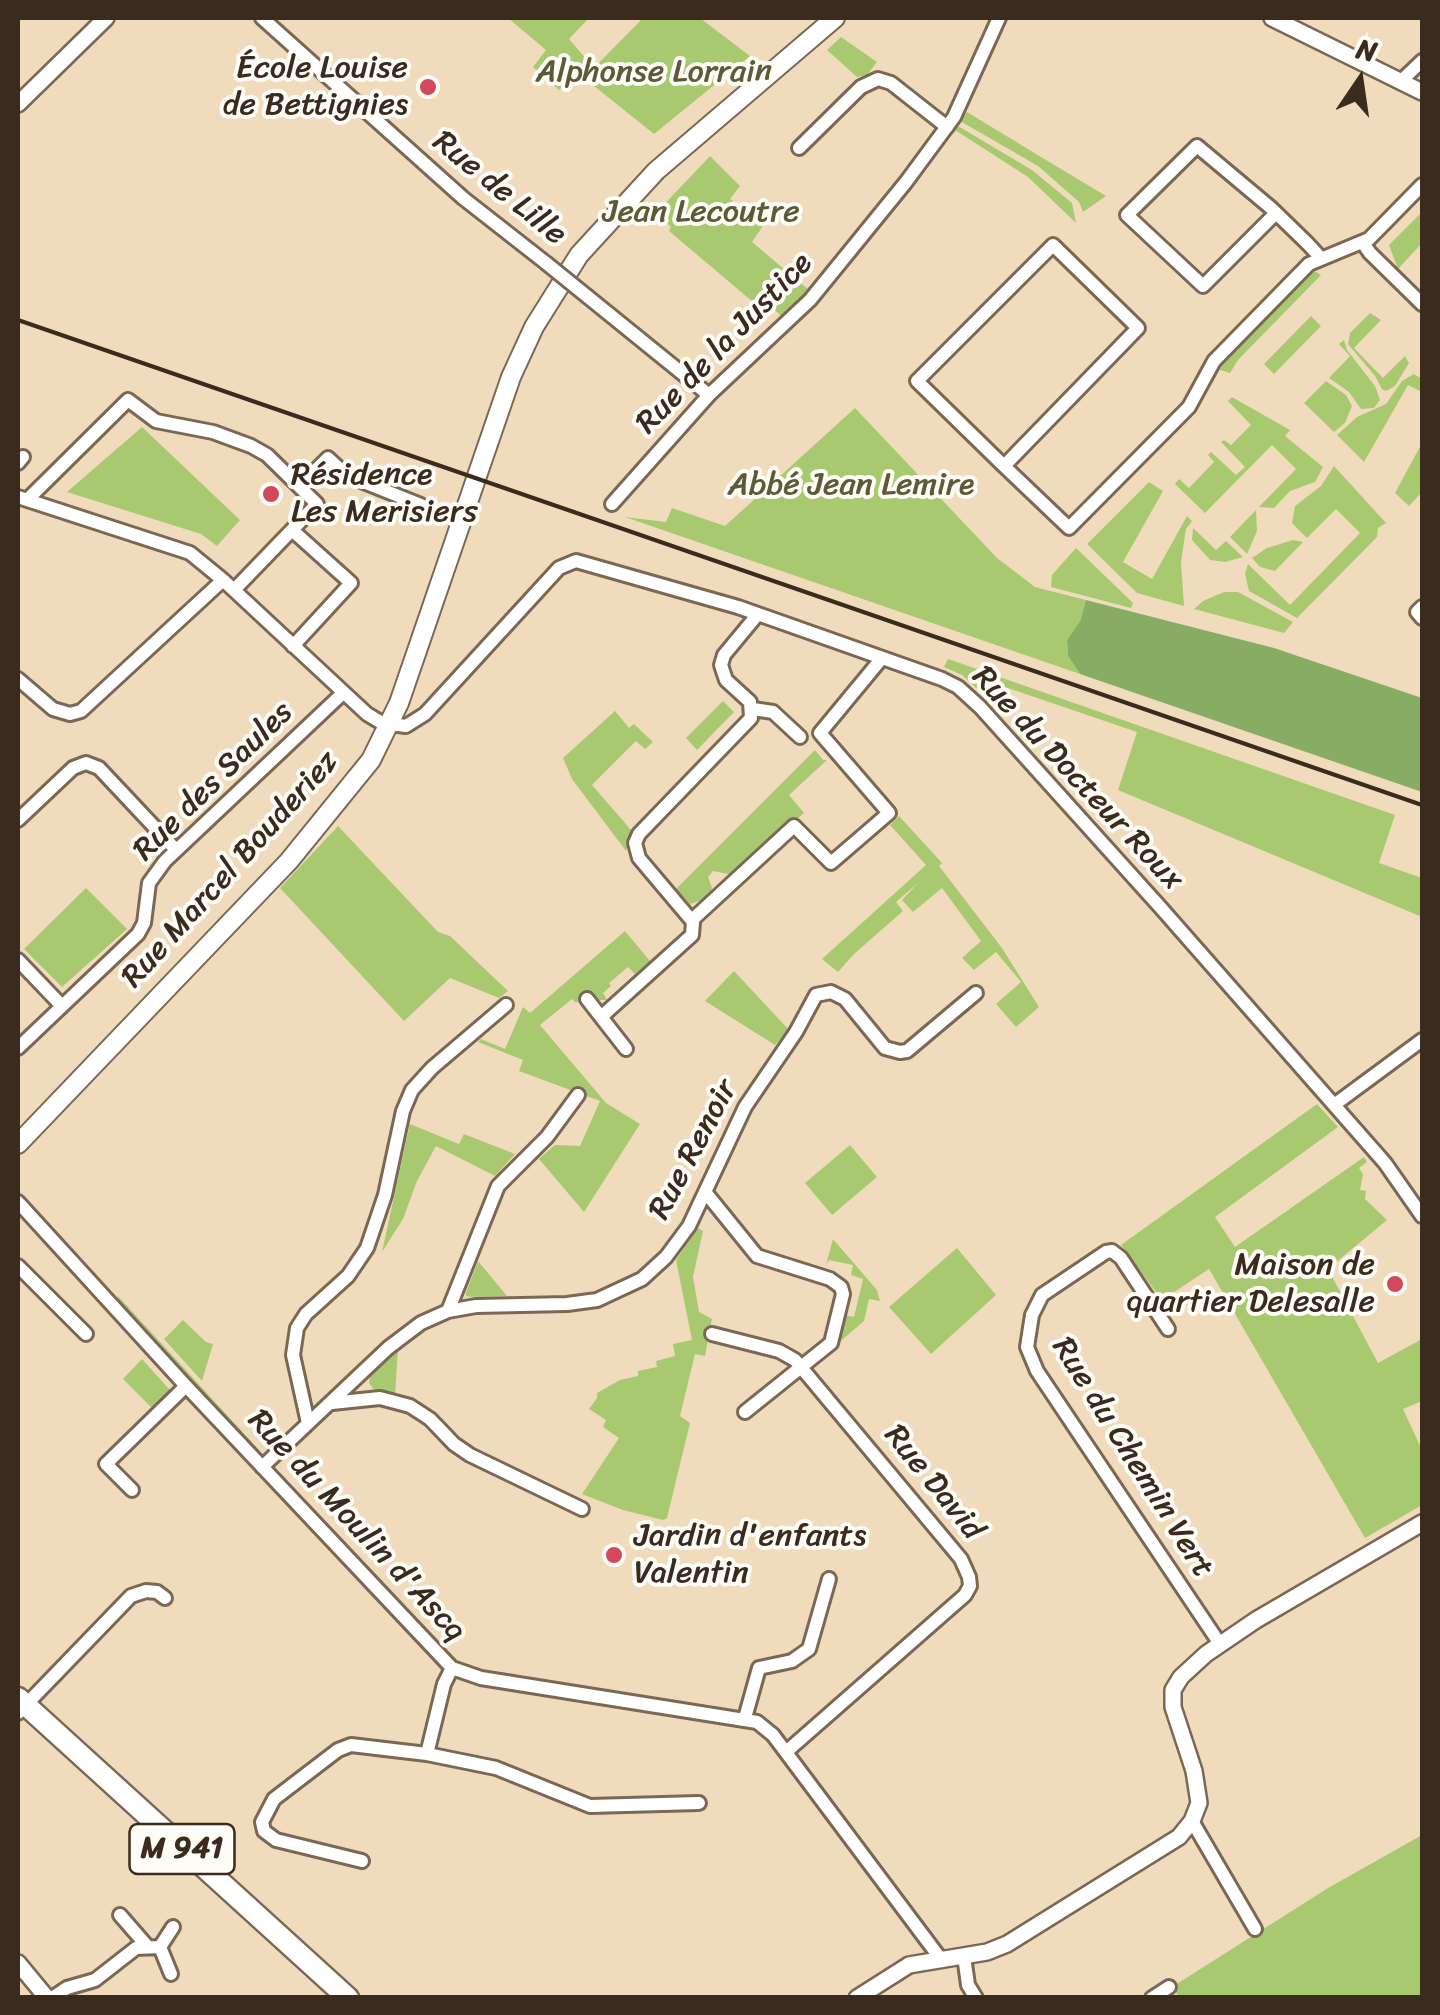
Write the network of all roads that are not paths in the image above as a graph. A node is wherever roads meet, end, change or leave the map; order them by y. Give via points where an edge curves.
1 (106, 18) edge
2 (262, 18) edge
3 (835, 18) edge
4 (999, 18) edge
5 (1272, 18) edge
6 (1422, 61) edge
7 (1401, 82) junction
8 (1422, 92) edge
9 (18, 104) edge
10 (948, 127) junction
11 (799, 148) dead end
12 (1422, 185) edge
13 (1276, 213) junction
14 (1364, 243) junction
15 (1320, 257) junction
16 (1422, 304) edge
17 (708, 395) junction
18 (1004, 466) junction
19 (300, 486) junction
20 (22, 499) edge
21 (612, 504) dead end
22 (421, 505) dead end
23 (292, 530) junction
24 (223, 580) junction
25 (234, 590) junction
26 (1422, 606) edge
27 (758, 614) junction
28 (1422, 618) edge
29 (293, 646) junction
30 (882, 658) junction
31 (18, 678) edge
32 (343, 693) junction
33 (753, 709) junction
34 (390, 725) junction
35 (800, 737) dead end
36 (18, 820) edge
37 (176, 850) junction
38 (692, 920) junction
39 (18, 960) edge
40 (976, 993) dead end
41 (588, 1000) dead end
42 (61, 1005) junction
43 (506, 1006) dead end
44 (601, 1016) junction
45 (1422, 1040) edge
46 (18, 1048) edge
47 (626, 1049) dead end
48 (578, 1095) dead end
49 (1334, 1105) junction
50 (18, 1144) edge
51 (706, 1193) junction
52 (18, 1202) edge
53 (1422, 1216) edge
54 (18, 1266) edge
55 (448, 1312) junction
56 (1168, 1329) dead end
57 (86, 1334) dead end
58 (712, 1334) dead end
59 (802, 1366) junction
60 (362, 1372) junction
61 (186, 1386) junction
62 (380, 1398) junction
63 (330, 1404) junction
64 (744, 1412) dead end
65 (308, 1424) junction
66 (262, 1466) junction
67 (132, 1490) dead end
68 (582, 1509) dead end
69 (1422, 1523) edge
70 (829, 1579) dead end
71 (164, 1598) dead end
72 (1220, 1644) junction
73 (452, 1668) junction
74 (20, 1707) edge
75 (745, 1718) junction
76 (786, 1752) junction
77 (427, 1754) junction
78 (698, 1803) dead end
79 (1192, 1822) junction
80 (362, 1861) dead end
81 (120, 1915) dead end
82 (173, 1927) dead end
83 (1255, 1929) dead end
84 (153, 1947) junction
85 (964, 1956) junction
86 (940, 1958) junction
87 (18, 1963) edge
88 (171, 1974) dead end
89 (1169, 1987) dead end
90 (50, 1998) edge
91 (332, 1998) edge
92 (348, 1998) edge
93 (857, 1998) edge
94 (976, 1998) edge
95 (1152, 1998) edge

1 - 9 street
2 - 17 street, Rue de Lille, bridge via 463,198
3 - 34 main road, Rue Marcel Bouderiez via 656,171 563,280 506,390
4 - 10 street, Rue de la Justice
5 - 7 street
6 - 7 street
7 - 8 street
10 - 11 street via 878,79
10 - 17 street, Rue de la Justice via 831,276
12 - 14 street
13 - 13 street via 1197,146 1128,215 1203,286
13 - 15 street
14 - 15 street
14 - 16 street
15 - 18 street via 1217,357 1189,407 1069,528
17 - 21 street, Rue de la Justice
18 - 18 street via 1138,328 1053,245 917,380
19 - 20 street via 260,450 213,432 156,422 128,400
19 - 22 street via 328,458 346,475
19 - 23 street via 317,504
20 - 24 street via 181,549
23 - 25 street
23 - 29 street via 351,584
24 - 25 street
24 - 31 street via 81,711 53,709
25 - 29 street
26 - 28 street
27 - 30 street, Rue du Docteur Roux
27 - 33 street via 720,665
27 - 34 street, Rue du Docteur Roux via 571,561 421,718
29 - 32 street
30 - 38 street via 820,733 889,813 831,862 794,826
30 - 49 street, Rue du Docteur Roux via 952,683 980,708
32 - 34 street
32 - 37 street, Rue des Saules
33 - 35 street via 773,712
33 - 38 street via 749,722 636,840 639,858
34 - 50 main road, Rue Marcel Bouderiez via 362,772 289,861
36 - 37 street via 73,768 93,764
37 - 42 street, Rue des Saules via 152,878 143,927
38 - 44 street via 689,941
39 - 42 street
40 - 51 street, Rue Renoir via 900,1052 885,1048 845,999 816,994 746,1107
41 - 44 street
42 - 46 street, Rue des Saules
43 - 65 street via 412,1090 367,1248 296,1328 293,1355
44 - 47 street
45 - 49 street
48 - 55 street via 498,1186
49 - 53 street, Rue du Docteur Roux
51 - 55 street, Rue Renoir via 678,1242 628,1288 583,1302
51 - 59 street via 757,1256 841,1286 832,1343
52 - 61 street, Rue du Moulin d'Ascq
54 - 57 street
55 - 60 street, Rue Renoir via 409,1330
56 - 72 street, Rue du Chemin Vert via 1112,1251 1042,1295 1027,1347 1037,1372
58 - 59 street, Rue David via 779,1350
59 - 64 street
59 - 76 street, Rue David via 961,1560 970,1586
60 - 62 street via 364,1386
60 - 63 street, Rue Renoir
61 - 66 street, Rue du Moulin d'Ascq
61 - 67 street via 106,1464
62 - 63 street
62 - 68 street via 418,1410 470,1456
63 - 65 street, Rue Renoir
65 - 66 street, Rue Renoir
66 - 73 street, Rue du Moulin d'Ascq
69 - 72 street
70 - 75 street via 809,1649 792,1662 759,1668
71 - 74 street via 146,1591 131,1596
72 - 79 street via 1180,1676 1173,1690 1199,1794
73 - 75 street, Rue du Moulin d'Ascq via 480,1678
73 - 77 street
74 - 91 main road, M 941
74 - 92 main road, M 941
75 - 76 street via 766,1728
76 - 86 street
77 - 78 street via 512,1773 582,1804
77 - 80 street via 344,1746 268,1806 262,1822 269,1837
79 - 83 street
79 - 85 street via 1179,1837 1022,1936
81 - 84 street
82 - 84 street
84 - 88 street
84 - 90 street via 131,1950 95,1980
85 - 86 street
85 - 94 street
86 - 93 street via 908,1964
87 - 90 street
89 - 95 street

